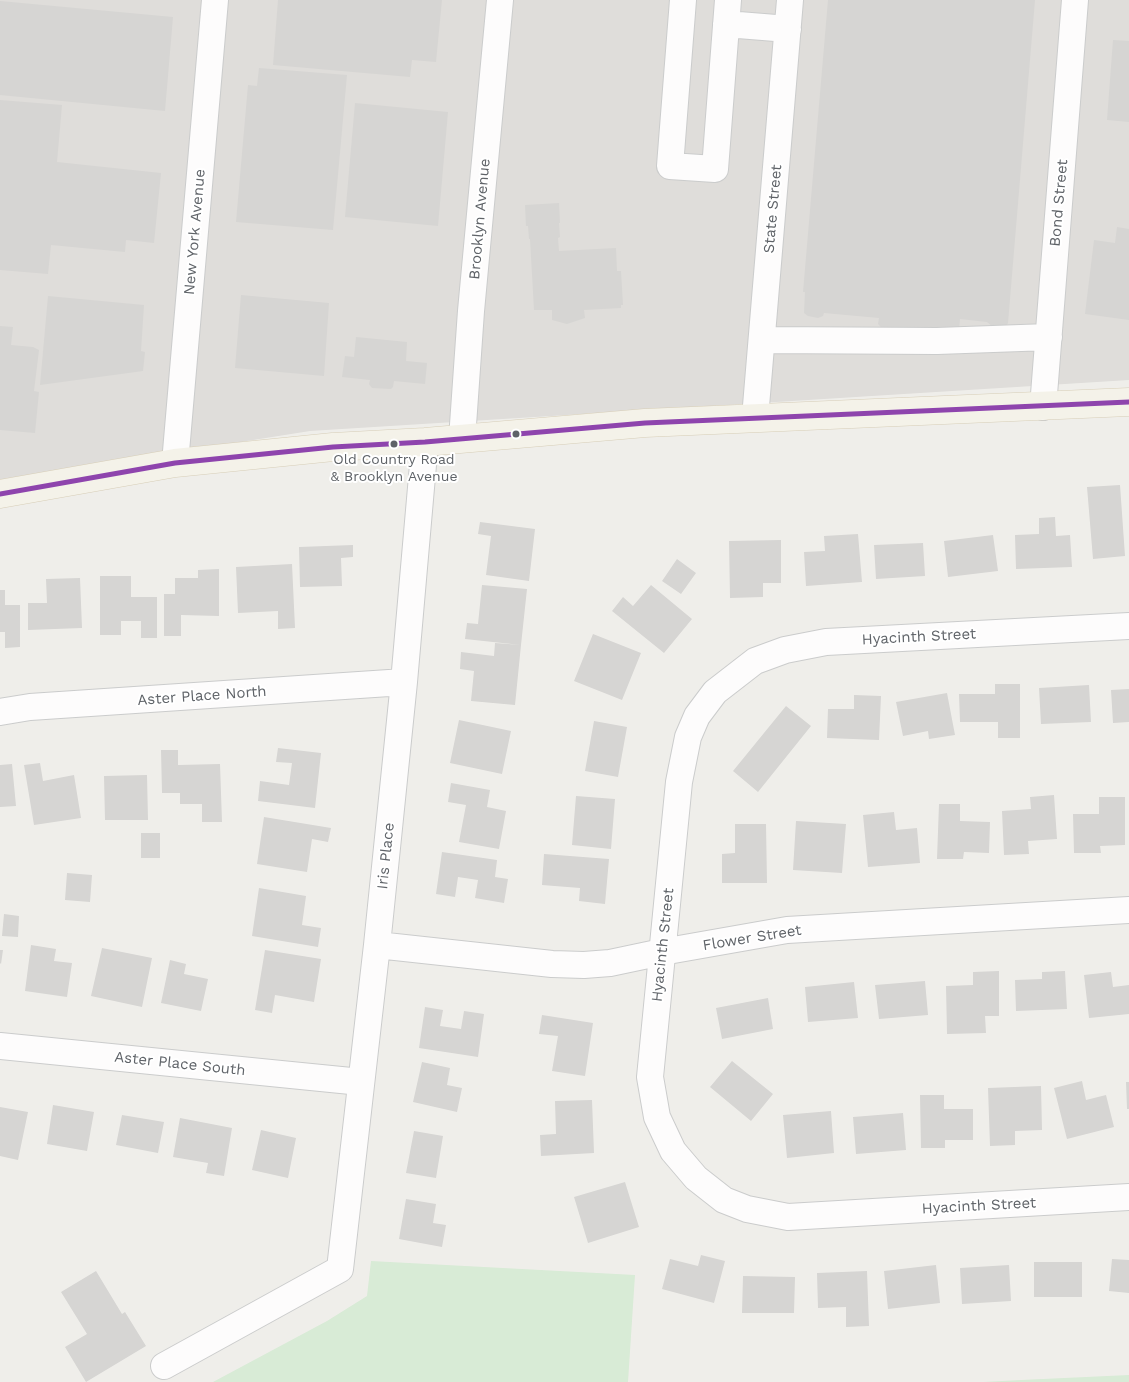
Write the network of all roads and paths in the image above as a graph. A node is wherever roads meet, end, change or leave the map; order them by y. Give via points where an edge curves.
1 (215, 0) edge
2 (500, 0) edge
3 (683, 0) edge
4 (790, 0) edge
5 (1075, 0) edge
6 (727, 12) edge
7 (788, 29) junction
8 (1048, 337) junction
9 (762, 340) junction
10 (1129, 402) edge
11 (1043, 407) junction
12 (755, 418) junction
13 (462, 439) junction
14 (424, 442) junction
15 (175, 464) junction
16 (0, 494) edge
17 (1129, 626) edge
18 (404, 682) junction
19 (0, 712) edge
20 (1129, 910) edge
21 (377, 945) junction
22 (662, 952) junction
23 (0, 1046) edge
24 (361, 1082) junction
25 (1129, 1197) edge
26 (164, 1366) dead end

1 - 15 street, New York Avenue
2 - 13 street, Brooklyn Avenue
3 - 6 street via 670,166 715,169
4 - 7 street, State Street
5 - 8 street, Bond Street
6 - 7 street
7 - 9 street, State Street
8 - 9 street via 938,341
8 - 11 street, Bond Street
9 - 12 street, State Street
10 - 11 main road
11 - 12 main road
12 - 13 main road via 645,423
13 - 14 main road
14 - 15 main road via 333,447
14 - 18 street, Iris Place
15 - 16 main road
17 - 22 street, Hyacinth Street via 826,642 785,650 755,661 715,692 697,716 688,737 680,782
18 - 19 street, Aster Place North via 30,707
18 - 21 street, Iris Place
20 - 22 street, Flower Street via 787,930
21 - 22 street, Flower Street via 584,965
21 - 24 street, Iris Place
22 - 25 street, Hyacinth Street via 650,1077 657,1117 672,1151 696,1178 724,1200 747,1209 788,1217
23 - 24 street, Aster Place South
24 - 26 street, Iris Place via 340,1269

